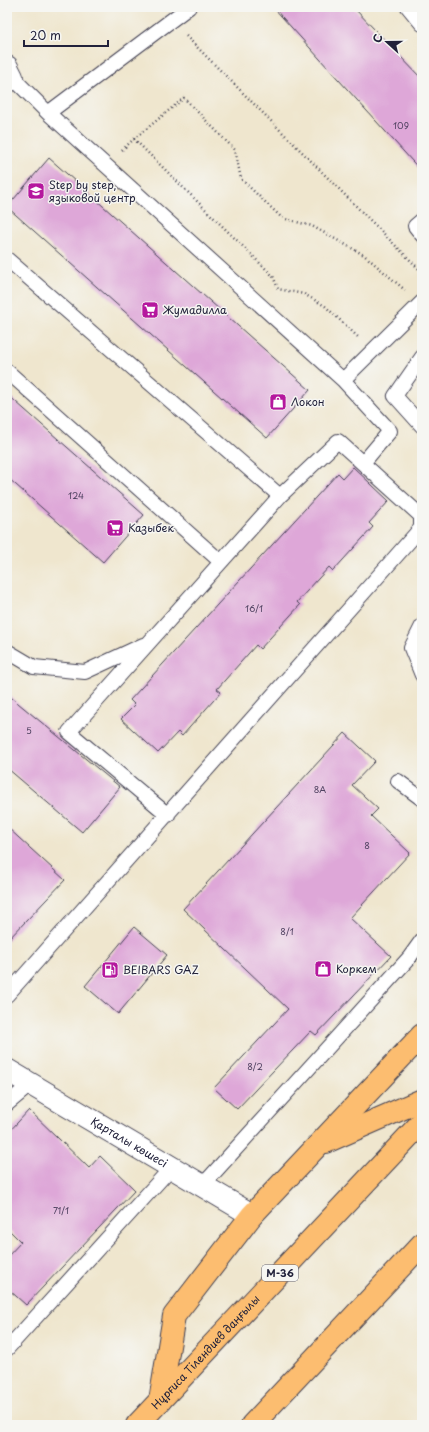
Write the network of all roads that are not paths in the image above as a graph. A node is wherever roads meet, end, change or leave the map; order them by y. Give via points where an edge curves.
1 (189, 7) edge
2 (408, 7) edge
3 (422, 24) edge
4 (9, 75) edge
5 (48, 114) junction
6 (422, 220) edge
7 (422, 235) edge
8 (7, 259) edge
9 (421, 303) edge
10 (422, 357) edge
11 (7, 371) edge
12 (343, 380) junction
13 (422, 426) edge
14 (362, 463) junction
15 (280, 496) junction
16 (221, 562) junction
17 (422, 626) edge
18 (150, 642) junction
19 (7, 651) edge
20 (422, 675) edge
21 (398, 781) dead end
22 (422, 799) edge
23 (168, 815) junction
24 (422, 940) edge
25 (7, 995) edge
26 (422, 1035) edge
27 (7, 1070) edge
28 (31, 1084) junction
29 (422, 1100) edge
30 (7, 1104) edge
31 (422, 1122) edge
32 (318, 1145) junction
33 (171, 1168) junction
34 (202, 1186) junction
35 (252, 1215) junction
36 (422, 1244) edge
37 (7, 1349) edge
38 (160, 1401) junction
39 (137, 1425) edge
40 (252, 1425) edge

1 - 5 lane
2 - 3 lane
4 - 5 lane
5 - 12 lane
6 - 7 lane via 415,226
8 - 15 lane
9 - 12 lane
10 - 13 lane via 395,396
11 - 16 lane
12 - 14 lane via 390,431
14 - 15 lane via 338,441
14 - 23 lane via 421,516 421,528
15 - 16 lane
16 - 18 lane
17 - 20 lane via 411,648
18 - 19 lane via 85,672 34,667
18 - 23 lane via 69,732
21 - 22 lane
23 - 25 lane
24 - 34 lane via 409,958
26 - 32 main road
27 - 28 street, Қарталы көшесі
28 - 30 lane
28 - 33 street, Қарталы көшесі
29 - 32 main road
31 - 38 main road, Нұрғиса Тілендиев даңғылы / M-36
32 - 35 main road
33 - 34 street, Қарталы көшесі
33 - 37 lane
34 - 35 street, Қарталы көшесі
35 - 38 main road via 174,1316
36 - 40 main road
38 - 39 main road, Нұрғиса Тілендиев даңғылы / M-36

